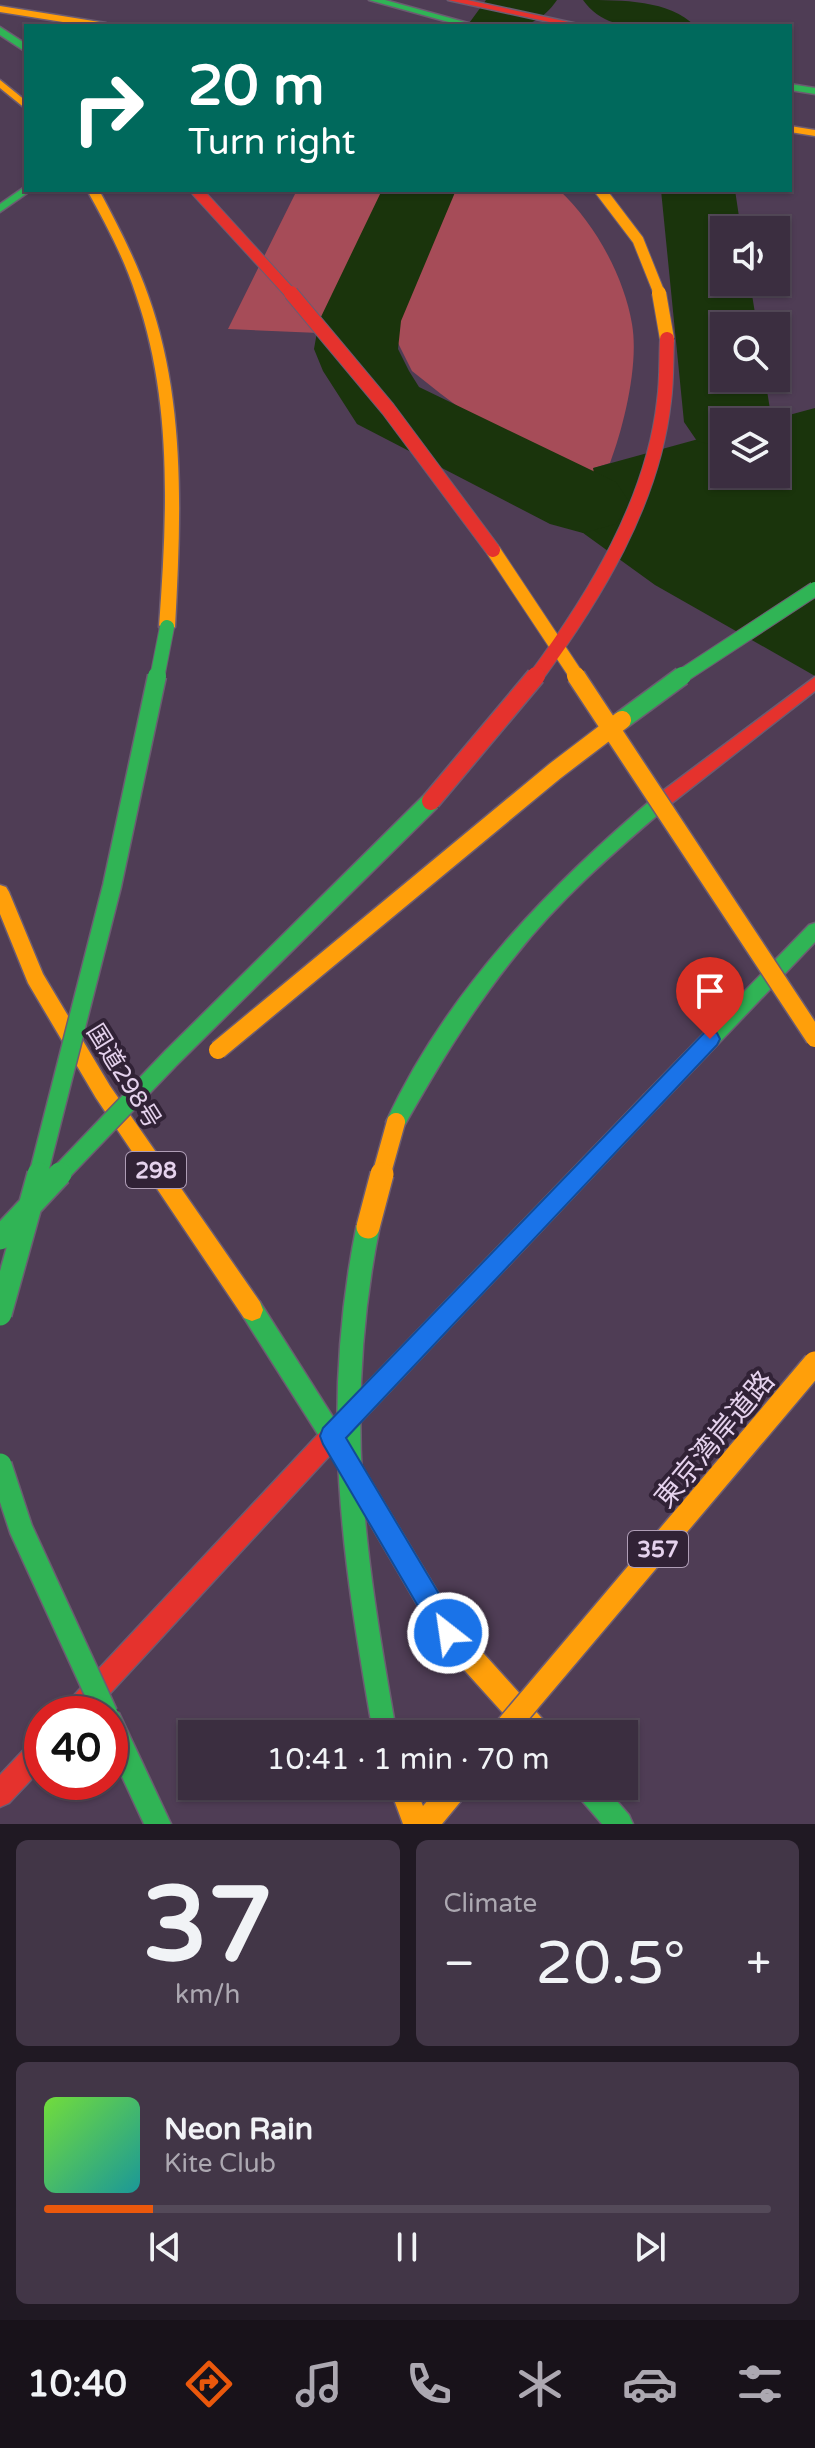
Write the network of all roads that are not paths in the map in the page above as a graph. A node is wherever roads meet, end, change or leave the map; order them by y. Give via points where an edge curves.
1 (374, 0) edge
2 (453, 0) edge
3 (0, 9) edge
4 (94, 24) edge
5 (466, 24) edge
6 (572, 24) edge
7 (0, 30) edge
8 (24, 48) edge
9 (0, 83) edge
10 (792, 87) edge
11 (815, 91) edge
12 (24, 104) edge
13 (792, 129) edge
14 (815, 133) edge
15 (24, 191) edge
16 (94, 192) edge
17 (198, 192) edge
18 (602, 192) edge
19 (0, 209) edge
20 (815, 589) edge
21 (815, 683) edge
22 (0, 892) edge
23 (815, 930) edge
24 (815, 1038) edge
25 (202, 1063) dead end
26 (146, 1113) dead end
27 (0, 1240) edge
28 (0, 1314) edge
29 (815, 1363) edge
30 (332, 1436) junction
31 (0, 1465) edge
32 (91, 1696) edge
33 (98, 1696) edge
34 (382, 1720) edge
35 (513, 1720) edge
36 (526, 1720) edge
37 (128, 1760) edge
38 (24, 1768) edge
39 (0, 1794) edge
40 (407, 1800) edge
41 (445, 1800) edge
42 (599, 1800) edge
43 (158, 1824) edge
44 (416, 1824) edge
45 (425, 1824) edge
46 (620, 1824) edge

1 - 5 main road
2 - 6 main road
3 - 4 main road
7 - 8 main road
9 - 12 main road
10 - 11 main road
13 - 14 main road
15 - 19 main road
16 - 28 main road, bridge via 129,260 148,313 170,408 175,494 167,627 114,897
17 - 24 main road, bridge via 333,336 417,441 520,586
18 - 27 main road, bridge via 640,238 658,285 668,336 668,383 657,440 635,505 583,612 545,673 484,745 124,1104
20 - 25 main road, bridge via 667,686 555,771
21 - 34 main road, bridge via 625,830 555,895 498,959 436,1046 396,1122 347,1338 342,1433 353,1563
22 - 30 main road, 国道298号 / 298 via 35,977 103,1092
23 - 30 main road
26 - 27 main road, bridge
29 - 35 main road, 東京湾岸道路 / 357, bridge
30 - 32 main road
30 - 36 main road, 国道298号 via 448,1633
31 - 33 main road, bridge via 21,1529
37 - 43 main road
38 - 39 main road
40 - 44 main road
41 - 45 main road
42 - 46 main road

